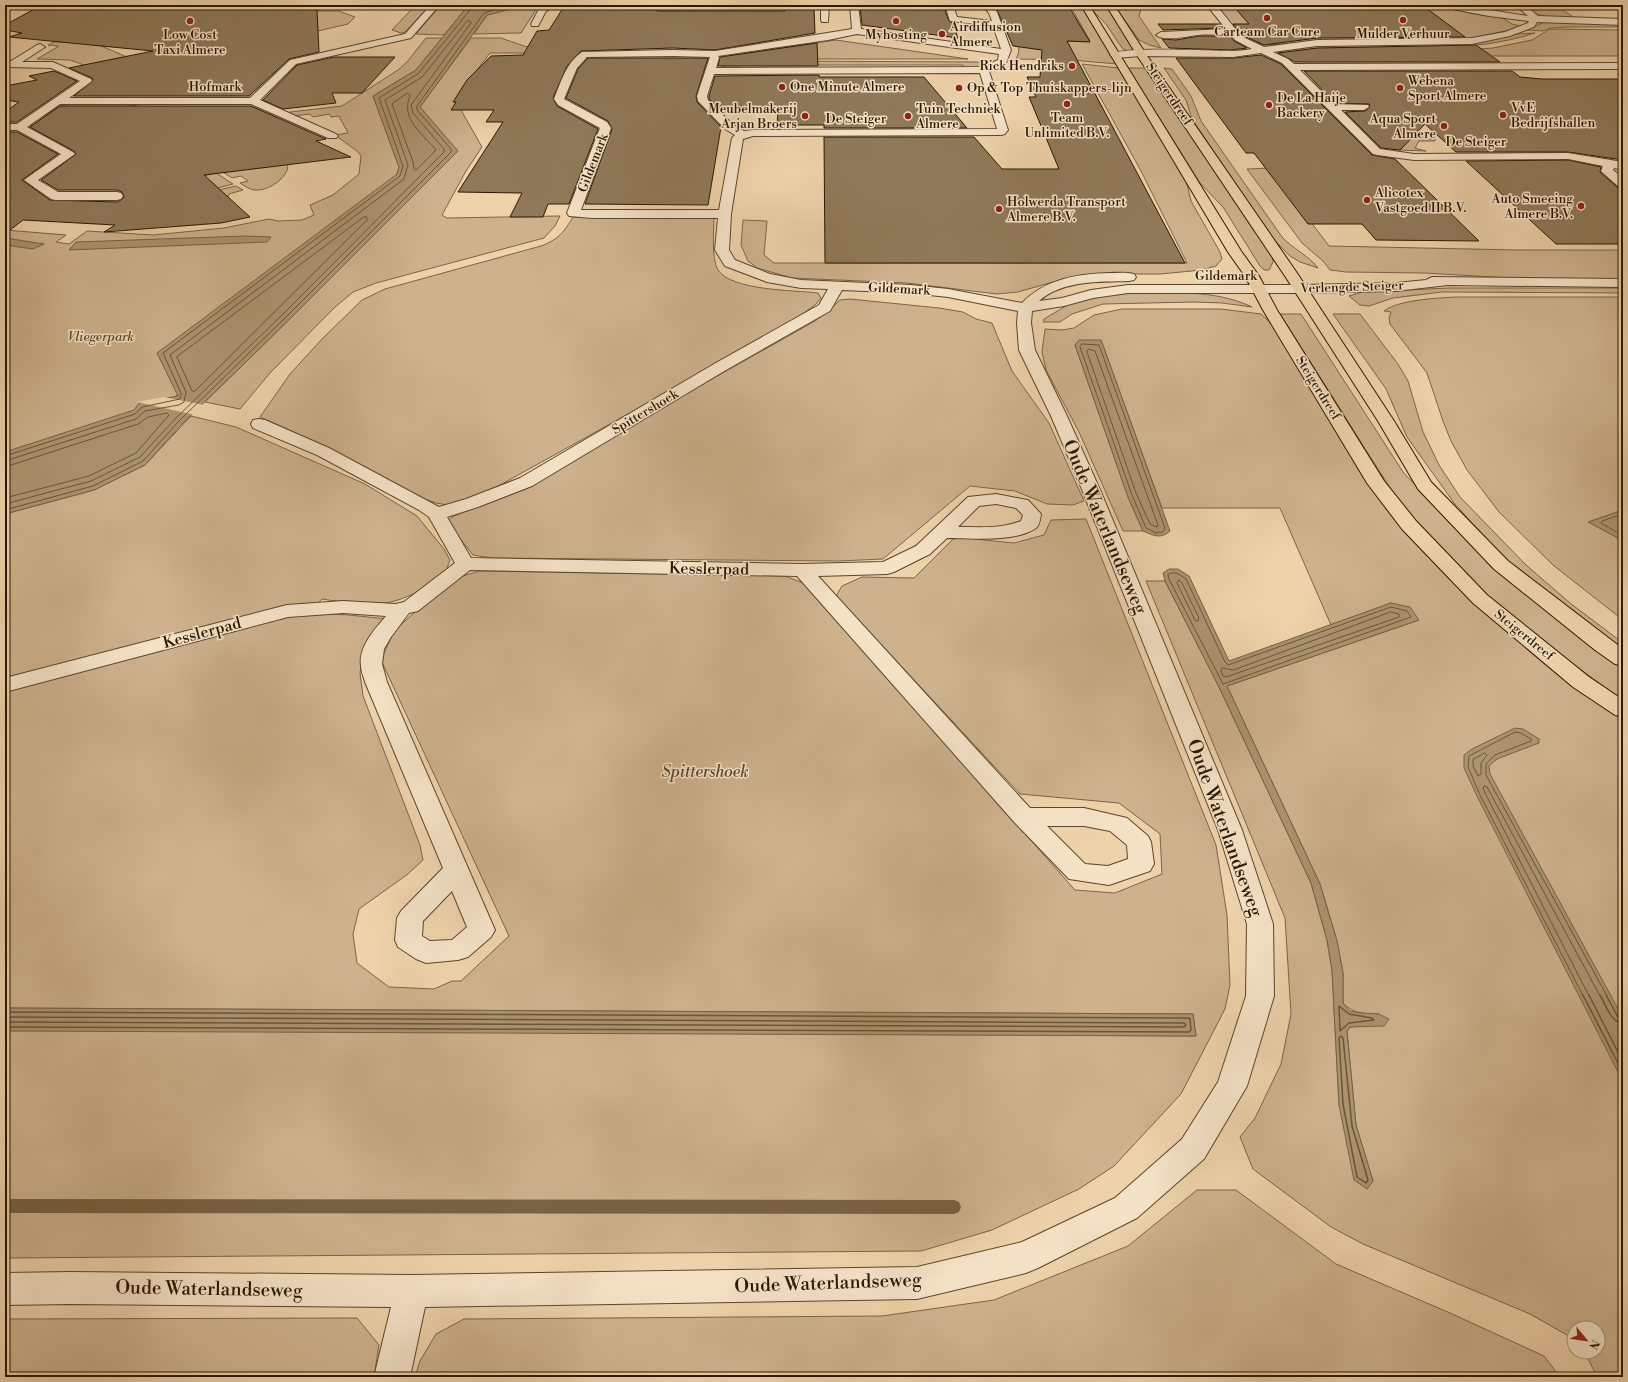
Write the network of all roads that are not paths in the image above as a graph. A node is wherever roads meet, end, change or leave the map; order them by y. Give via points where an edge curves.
1 (430, 5) edge
2 (554, 5) edge
3 (825, 5) edge
4 (854, 5) edge
5 (949, 5) edge
6 (986, 5) edge
7 (1085, 5) edge
8 (1110, 5) edge
9 (1213, 5) edge
10 (1445, 5) edge
11 (1520, 5) edge
12 (1535, 18) junction
13 (825, 20) dead end
14 (1623, 22) edge
15 (535, 24) dead end
16 (998, 24) junction
17 (857, 32) junction
18 (1231, 32) junction
19 (1161, 35) dead end
20 (40, 47) dead end
21 (1263, 50) junction
22 (1004, 52) junction
23 (715, 54) junction
24 (1115, 55) junction
25 (1142, 55) junction
26 (5, 61) edge
27 (18, 61) junction
28 (1623, 66) edge
29 (1291, 67) junction
30 (984, 70) junction
31 (710, 71) junction
32 (58, 101) junction
33 (253, 101) junction
34 (1364, 106) dead end
35 (1331, 107) junction
36 (5, 127) edge
37 (19, 127) junction
38 (742, 135) junction
39 (332, 136) dead end
40 (1610, 164) junction
41 (1623, 166) edge
42 (1623, 184) edge
43 (118, 196) dead end
44 (725, 214) junction
45 (1275, 280) junction
46 (1623, 283) edge
47 (837, 286) junction
48 (1025, 308) junction
49 (259, 424) dead end
50 (436, 514) junction
51 (942, 532) dead end
52 (465, 564) junction
53 (802, 570) junction
54 (402, 609) junction
55 (1623, 659) edge
56 (5, 686) edge
57 (1623, 710) edge
58 (1024, 816) dead end
59 (457, 870) dead end
60 (5, 1289) edge
61 (412, 1291) junction
62 (392, 1377) edge

1 - 33 street, Hofmark via 433,8 408,36 293,62
2 - 15 street via 543,9
3 - 13 street
4 - 17 street
5 - 16 street via 953,19
6 - 16 street via 994,12
7 - 24 main road, Steigerdreef
8 - 25 main road, Steigerdreef
9 - 18 street, De Steiger
10 - 12 street via 1487,14
11 - 12 street
12 - 14 street
12 - 21 street, De Steiger via 1531,25 1507,34 1472,41 1317,43
16 - 22 street via 1006,50
17 - 22 street
17 - 23 street, Gildemark
18 - 19 street
18 - 21 street, De Steiger
20 - 27 street
21 - 25 street, De Steiger via 1199,57
21 - 29 street, De Steiger via 1285,60
22 - 30 street via 1003,61
23 - 31 street
23 - 44 street, Gildemark via 585,54 578,57 574,63 559,99 562,103 604,124 606,128 573,213
24 - 25 street, De Steiger
24 - 45 main road, Steigerdreef via 1235,252
25 - 45 main road, Steigerdreef
26 - 27 street
27 - 32 street via 11,65 53,65 87,81
28 - 29 street
29 - 35 street, De Steiger
30 - 31 street
30 - 38 street, De Steiger via 999,116 1001,132
31 - 38 street via 702,96 703,101
32 - 33 street, Hofmark
32 - 37 street
33 - 39 street via 300,122 324,119
34 - 35 street
35 - 40 street, De Steiger via 1377,152 1414,157 1568,156
36 - 37 street
37 - 43 street via 69,154 30,180 55,196
38 - 44 street, Gildemark via 738,138
40 - 41 street, De Steiger
40 - 42 street via 1607,171
44 - 47 street, Gildemark via 722,250 730,263 767,278 801,284
45 - 46 street, Verlengde Steiger via 1396,287 1445,282
45 - 48 street, Gildemark via 1128,289
45 - 55 main road, Steigerdreef via 1386,421 1424,485 1501,565
45 - 57 main road, Steigerdreef via 1376,482 1409,524 1480,599 1581,682
47 - 48 street, Gildemark via 941,292
47 - 50 street, Spittershoek via 825,308 526,482
48 - 61 street, Oude Waterlandseweg via 1027,350 1092,492 1230,830 1260,924 1260,996 1232,1086 1193,1149 1126,1208 1026,1257 917,1283
49 - 50 street via 285,433
50 - 52 street
51 - 53 street, Kesslerpad via 922,550 887,568
52 - 53 street, Kesslerpad
52 - 54 street, Kesslerpad via 411,607
53 - 58 street
54 - 56 street, Kesslerpad via 343,607 287,611
54 - 59 street, Kesslerpad via 383,633 371,664 376,682
60 - 61 street, Oude Waterlandseweg
61 - 62 street

